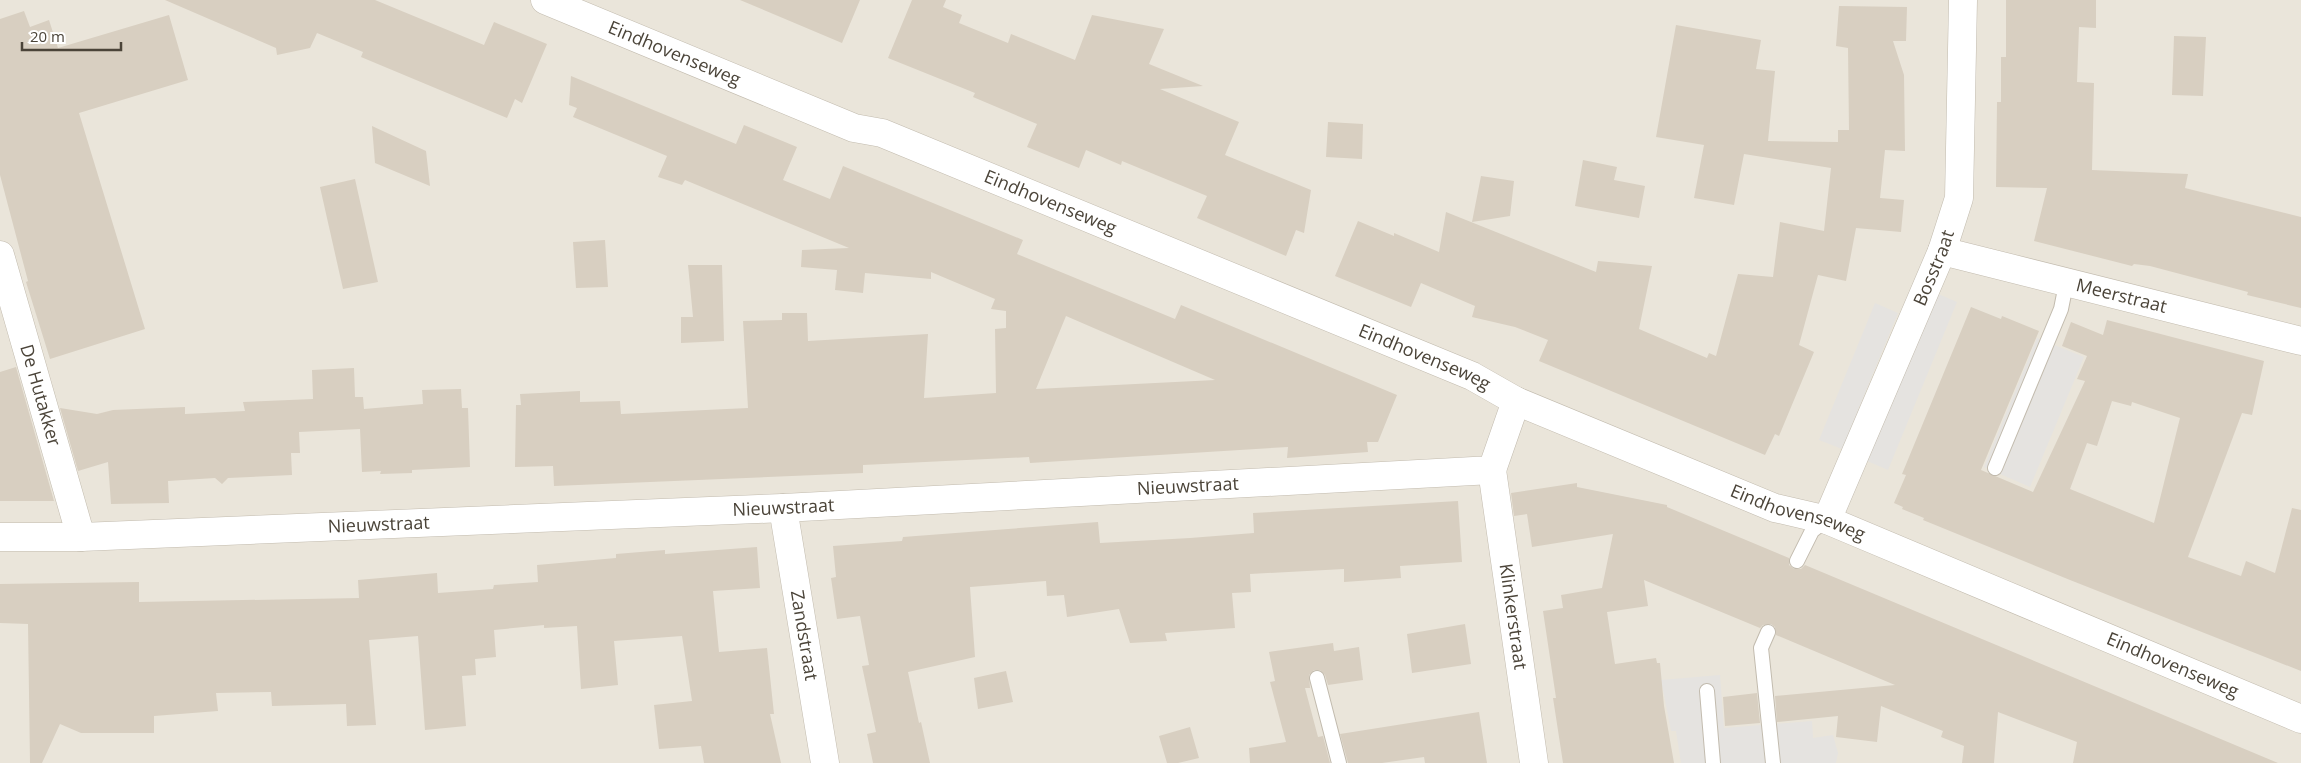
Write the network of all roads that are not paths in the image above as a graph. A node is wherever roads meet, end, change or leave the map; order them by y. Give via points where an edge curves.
1 (545, 0) edge
2 (1963, 0) edge
3 (1942, 251) junction
4 (0, 255) edge
5 (2066, 284) junction
6 (2301, 341) edge
7 (1516, 401) junction
8 (1995, 468) dead end
9 (1492, 470) junction
10 (782, 508) junction
11 (1827, 520) junction
12 (0, 537) edge
13 (81, 537) junction
14 (1797, 561) dead end
15 (1768, 632) dead end
16 (1317, 678) dead end
17 (1707, 690) dead end
18 (2301, 719) edge
19 (825, 763) edge
20 (1339, 763) edge
21 (1534, 763) edge
22 (1713, 763) edge
23 (1773, 763) edge

1 - 7 street, Eindhovenseweg via 854,128 882,133 1116,228 1472,376
2 - 3 street, Bosstraat via 1959,198
3 - 5 street, Meerstraat
3 - 11 street, Bosstraat
4 - 13 street, De Hutakker
5 - 6 street, Meerstraat
5 - 8 lane via 2061,309
7 - 9 street
7 - 11 street, Eindhovenseweg via 1775,508
9 - 10 street, Nieuwstraat
9 - 21 street, Klinkerstraat
10 - 13 street, Nieuwstraat
10 - 19 street, Zandstraat
11 - 14 lane via 1812,531
11 - 18 street, Eindhovenseweg
12 - 13 street, Nieuwstraat
15 - 23 lane via 1761,648
16 - 20 lane
17 - 22 lane

